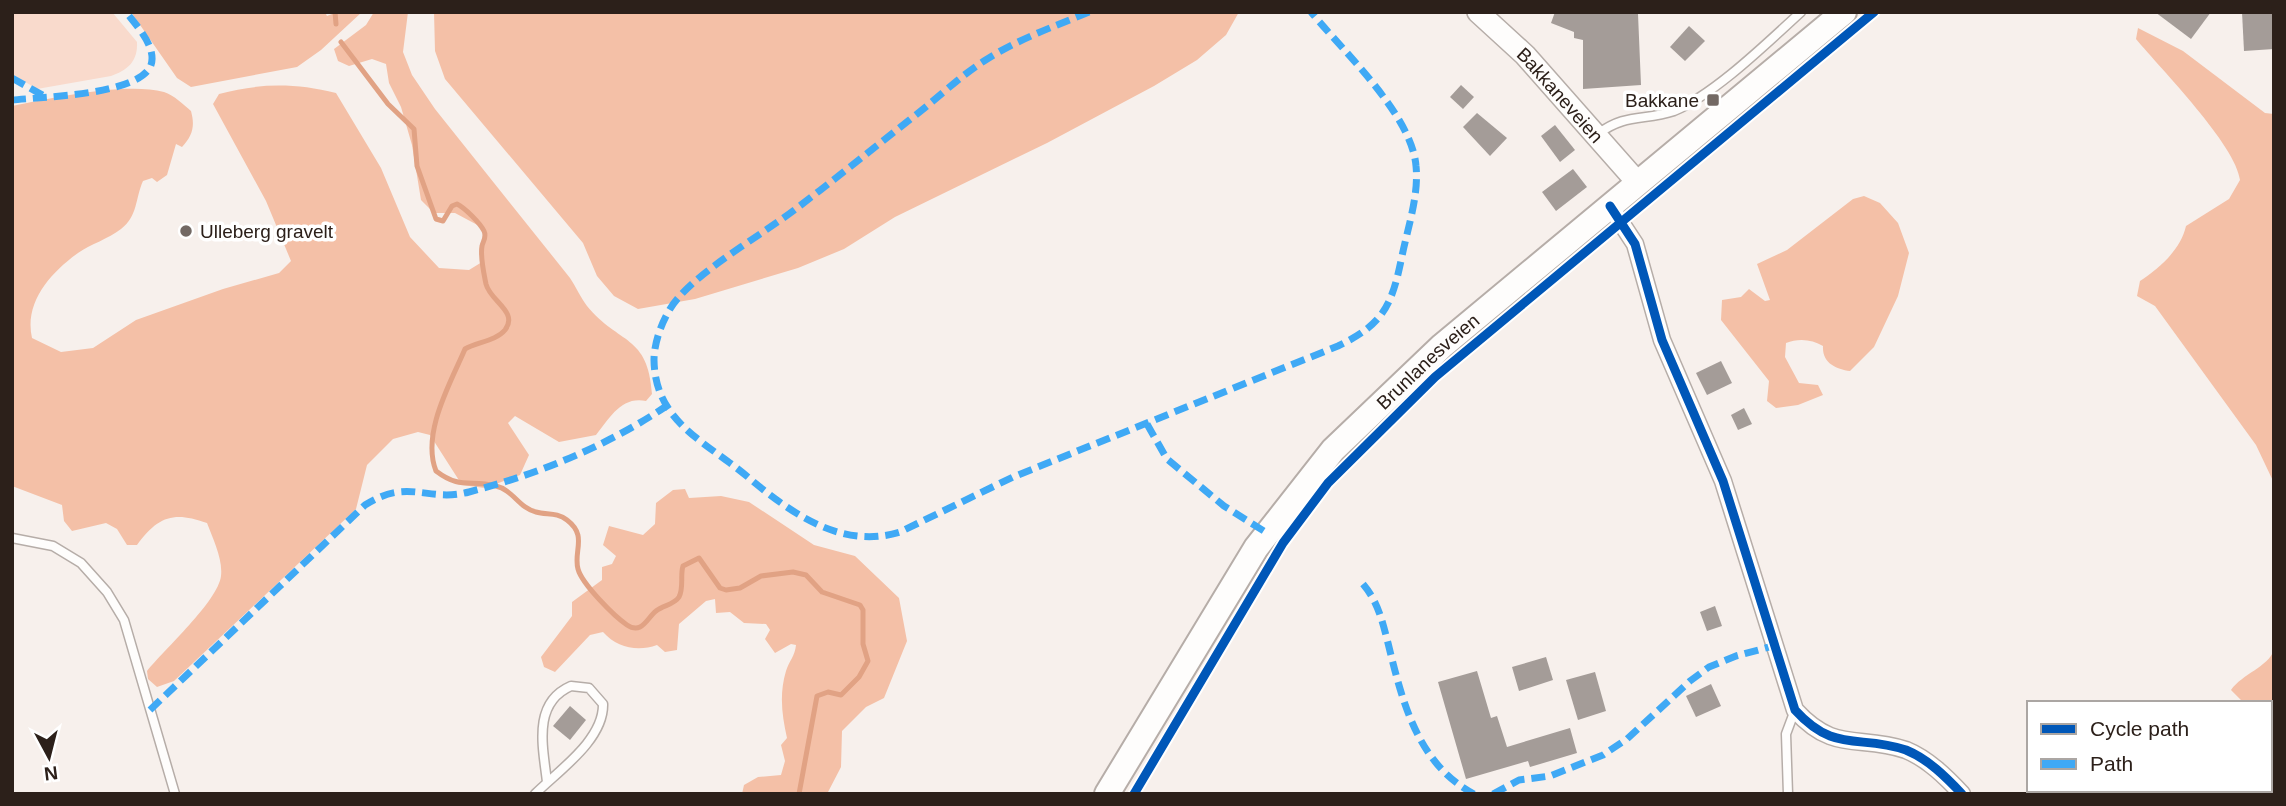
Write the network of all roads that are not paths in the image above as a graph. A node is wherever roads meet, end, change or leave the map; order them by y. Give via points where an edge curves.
1 (1478, 12) edge
2 (1801, 12) edge
3 (1844, 12) edge
4 (1596, 135) junction
5 (1638, 183) junction
6 (1610, 206) junction
7 (12, 538) edge
8 (1795, 710) junction
9 (547, 782) junction
10 (175, 794) edge
11 (535, 794) edge
12 (1107, 794) edge
13 (1788, 794) edge
14 (1962, 794) edge

1 - 4 street, Bakkaneveien via 1525,55
2 - 4 lane via 1687,104 1658,115 1621,120
3 - 5 main road, Brunlanesveien
4 - 5 street, Bakkaneveien
5 - 6 main road, Brunlanesveien
6 - 8 street via 1635,244 1662,340 1723,481
6 - 12 main road, Brunlanesveien via 1442,345 1332,450 1256,548
7 - 10 lane via 53,546 81,563 107,592 124,620
8 - 13 lane via 1786,734
8 - 14 street via 1832,738 1907,751 1932,766
9 - 9 lane via 600,724 603,704 589,688 571,686 550,700 542,733
9 - 11 lane

